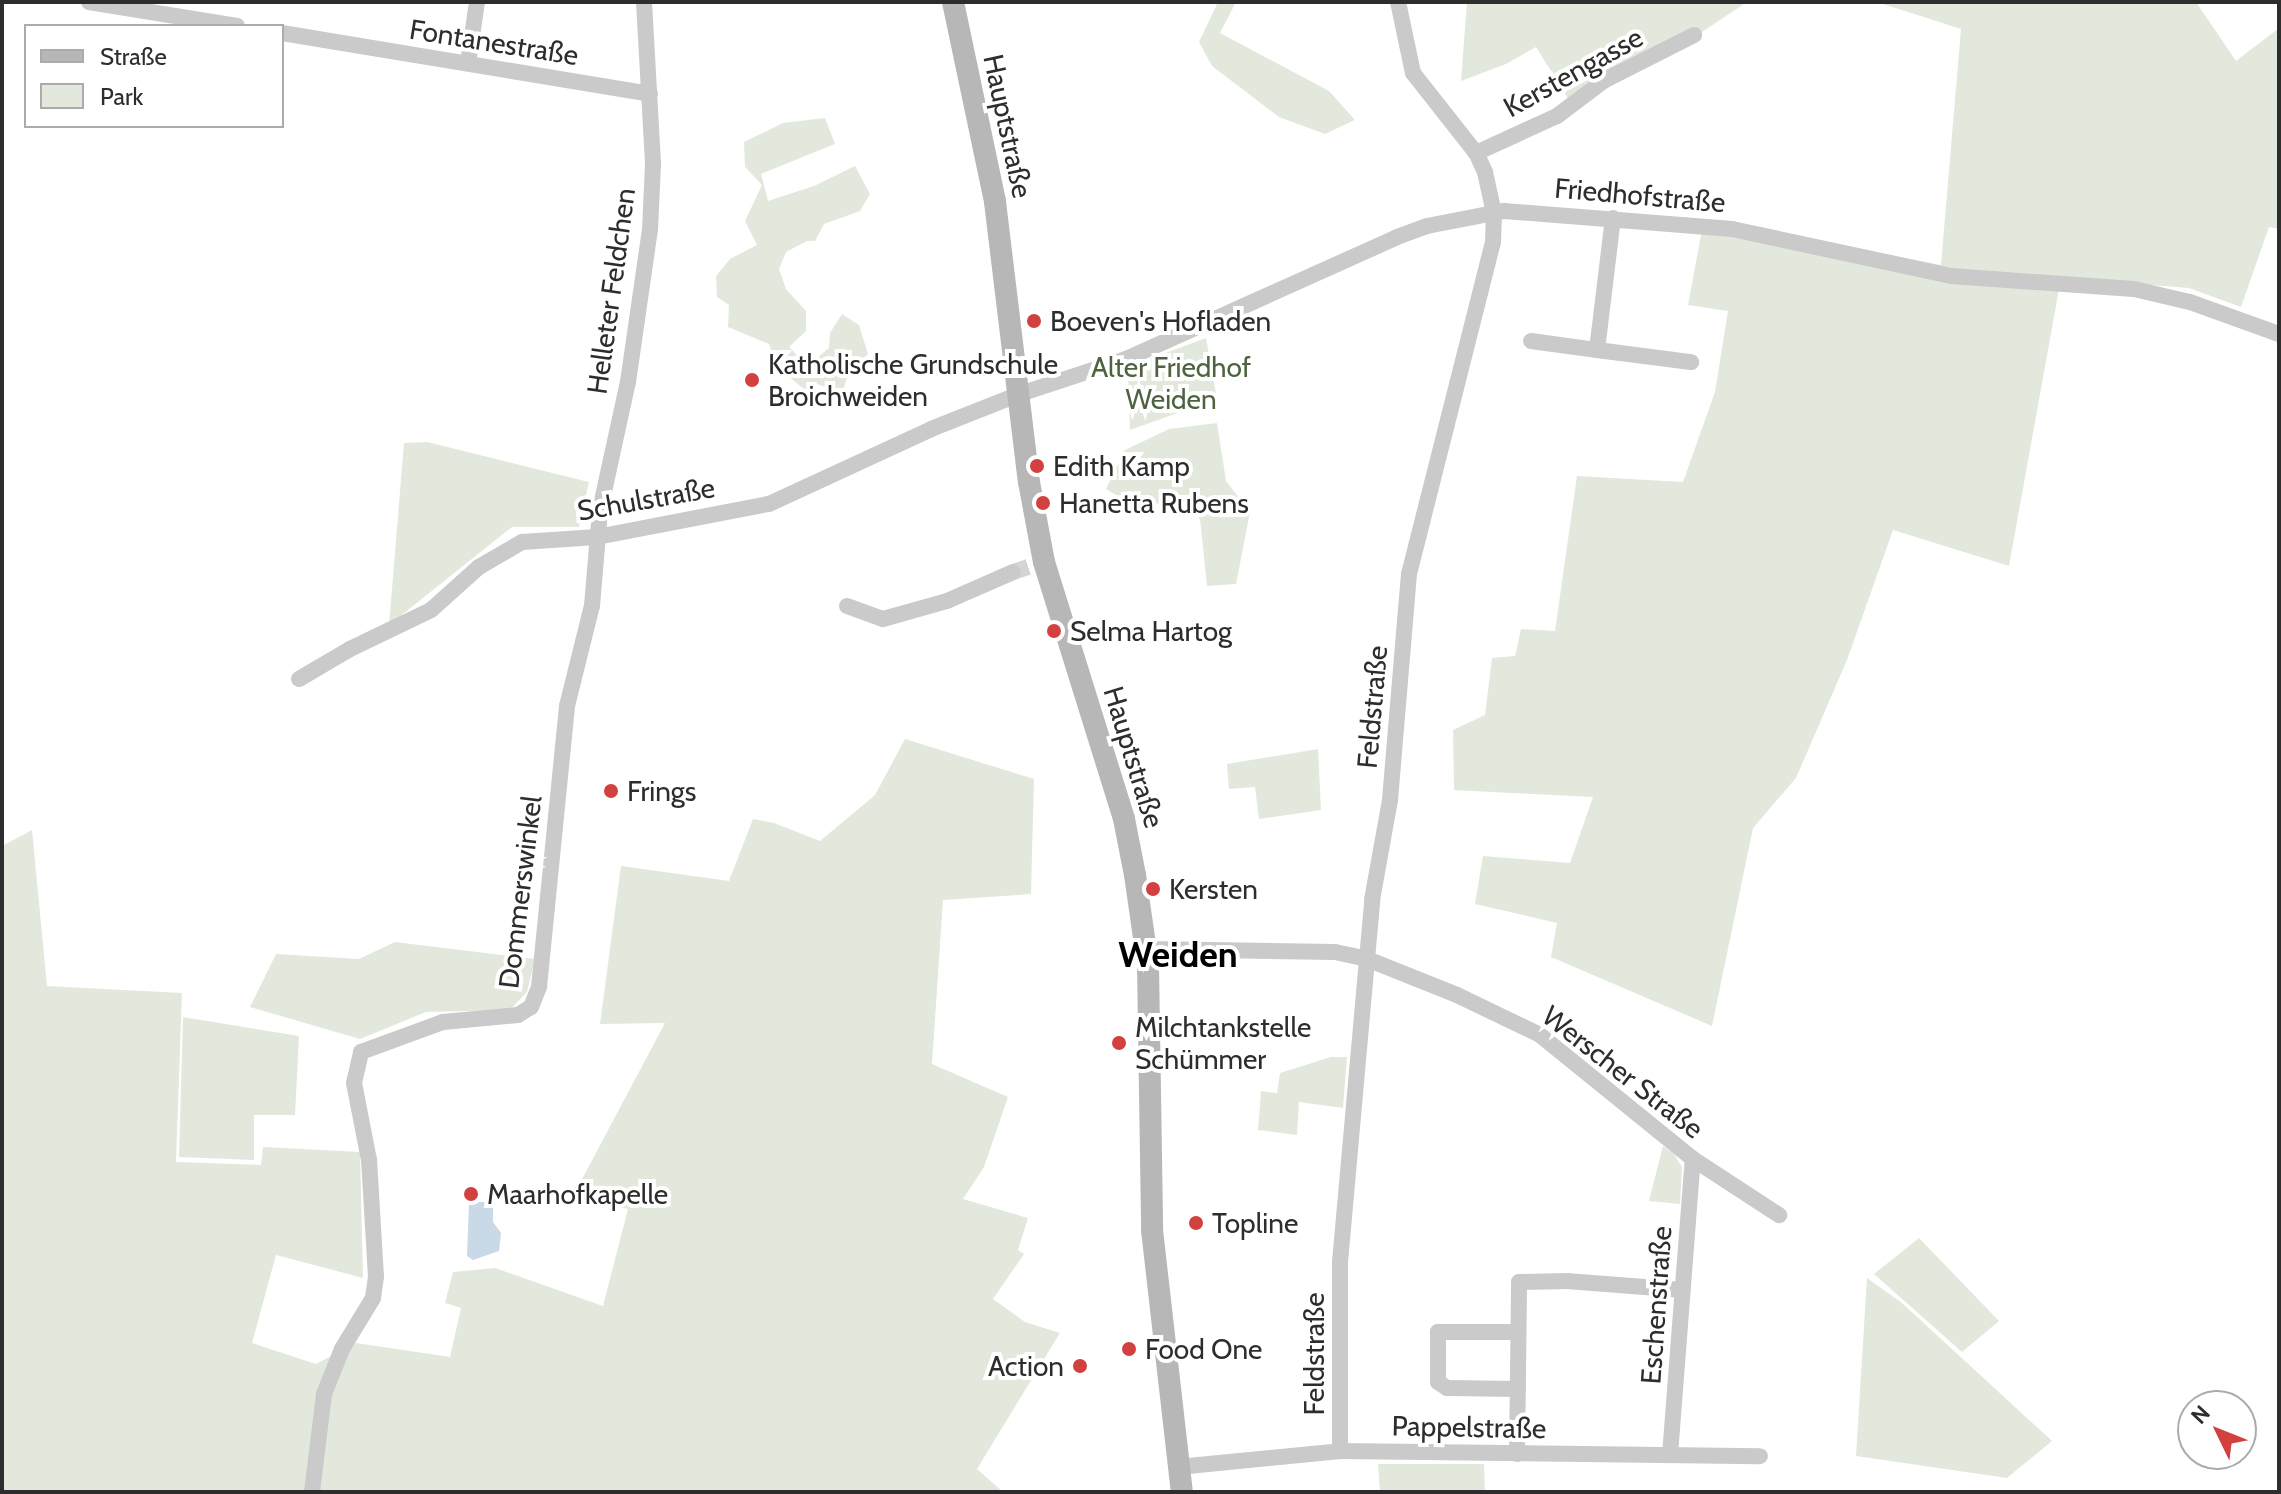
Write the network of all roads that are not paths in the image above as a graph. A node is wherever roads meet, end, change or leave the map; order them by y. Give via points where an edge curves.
1 (89, 2) edge
2 (477, 2) edge
3 (644, 2) edge
4 (953, 2) edge
5 (1398, 2) edge
6 (169, 8) edge
7 (229, 24) edge
8 (284, 33) edge
9 (1694, 35) dead end
10 (468, 63) junction
11 (650, 94) junction
12 (1476, 153) junction
13 (1494, 213) junction
14 (1613, 218) junction
15 (2279, 334) edge
16 (1531, 341) dead end
17 (1597, 350) junction
18 (1691, 362) dead end
19 (1020, 394) junction
20 (597, 537) junction
21 (1013, 572) tunnel mouth
22 (847, 606) dead end
23 (299, 679) dead end
24 (1146, 949) junction
25 (1367, 959) junction
26 (1693, 1159) junction
27 (1779, 1215) dead end
28 (1683, 1290) junction
29 (1518, 1332) junction
30 (1518, 1389) junction
31 (1340, 1451) junction
32 (1517, 1454) junction
33 (1670, 1455) junction
34 (1760, 1456) dead end
35 (1178, 1467) junction
36 (312, 1492) edge
37 (1182, 1492) edge

1 - 6 street
2 - 10 street
3 - 11 street, Helleter Feldchen
4 - 19 main road, Hauptstraße via 985,144
5 - 12 street, Feldstraße via 1413,73
6 - 7 street
8 - 10 street, Fontanestraße
9 - 12 street, Kerstengasse via 1605,80 1557,116
10 - 11 street, Fontanestraße
11 - 20 street, Helleter Feldchen via 650,230 628,382
12 - 13 street, Feldstraße
13 - 14 street, Friedhofstraße via 1517,209
13 - 19 street, Friedhofstraße via 1412,232 1126,359
13 - 25 street, Feldstraße via 1489,261 1409,574 1390,800
14 - 15 street, Friedhofstraße via 1732,229 1951,276 2134,289 2190,302
14 - 17 street
16 - 17 street
17 - 18 street
19 - 20 street, Schulstraße via 769,504
19 - 24 main road, Hauptstraße via 1039,564 1124,819
20 - 23 street, Schulstraße via 511,547 479,567 431,610
20 - 36 street, Dommerswinkel via 592,606 567,706 544,955 535,1000 518,1015 443,1022 370,1046 356,1065 354,1083 369,1160 376,1277 373,1298 342,1349 324,1394
21 - 22 street via 947,601 883,619
24 - 25 street, Werscher Straße via 1309,950
24 - 35 main road, Hauptstraße via 1152,1230
25 - 26 street, Werscher Straße via 1540,1035
25 - 31 street, Feldstraße via 1340,1262
26 - 27 street, Werscher Straße
26 - 28 street, Eschenstraße
28 - 29 street via 1519,1282
28 - 33 street, Eschenstraße
29 - 30 street
29 - 30 street via 1438,1332 1438,1382 1447,1388
30 - 32 street
31 - 32 street, Pappelstraße
31 - 35 street, Pappelstraße
32 - 33 street, Pappelstraße
33 - 34 street, Pappelstraße
35 - 37 main road, Hauptstraße

